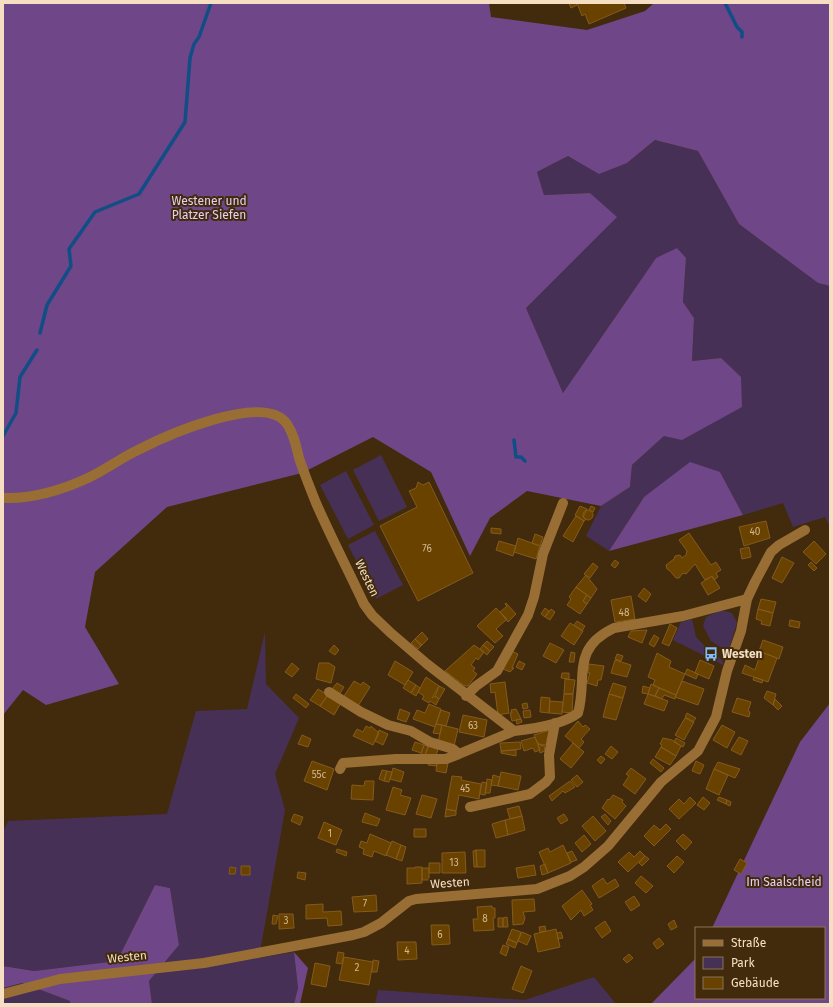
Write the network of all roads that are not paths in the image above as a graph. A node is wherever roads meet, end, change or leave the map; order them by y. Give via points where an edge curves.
1 (3, 498) edge
2 (563, 503) dead end
3 (805, 530) dead end
4 (747, 599) junction
5 (329, 692) dead end
6 (466, 696) junction
7 (555, 723) junction
8 (514, 731) junction
9 (459, 754) junction
10 (340, 769) dead end
11 (470, 807) dead end
12 (3, 994) edge

1 - 6 street, Westen via 28,496 88,478 162,438 213,420 254,411 274,414 287,423 294,437 316,503 364,604 392,634
2 - 6 street via 543,554 528,615 497,671
3 - 4 street, Westen via 771,552
4 - 7 street via 683,616 614,628 605,632 591,647 582,666 578,714
4 - 12 street, Westen via 741,631 727,671 716,717 698,751 661,782 608,846 570,876 537,889 416,899 409,901 372,929 352,935 204,963 60,979
5 - 9 street via 388,725 411,731
6 - 8 street, Westen
7 - 8 street
7 - 11 street via 549,755 550,777 546,782 530,794
8 - 9 street
9 - 10 street via 446,759 343,763

